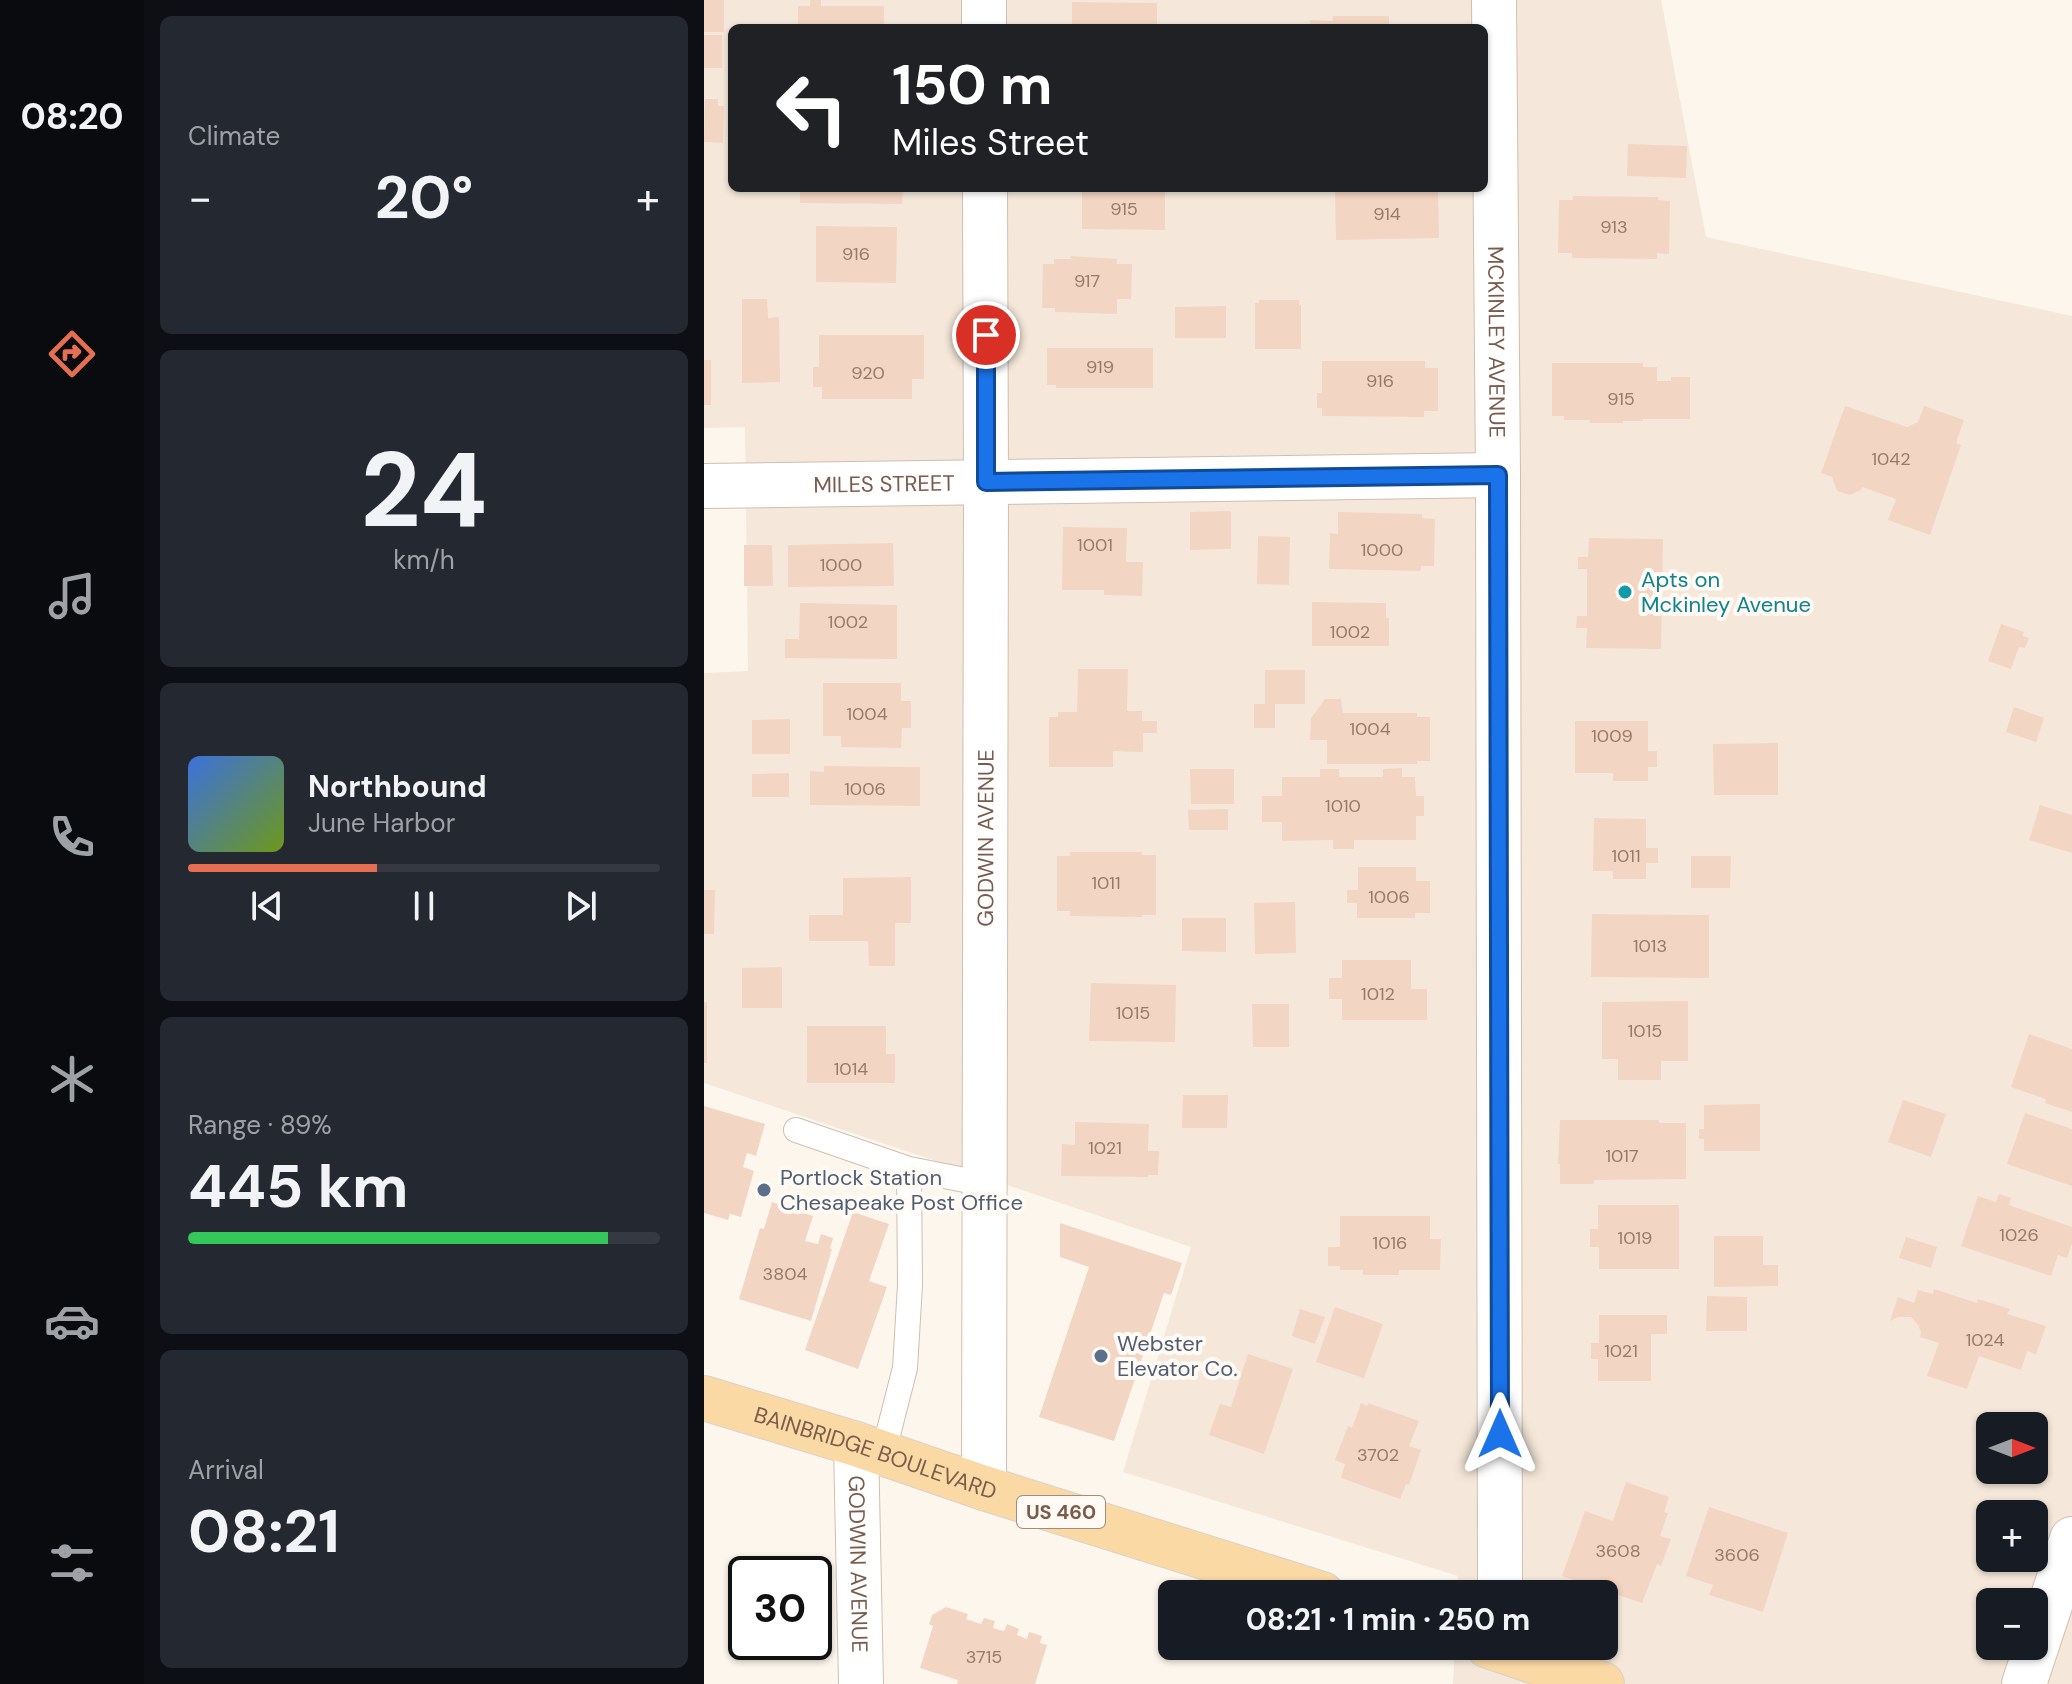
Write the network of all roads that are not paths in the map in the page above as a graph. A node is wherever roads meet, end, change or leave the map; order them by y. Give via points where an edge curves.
1 (984, 0) edge
2 (1494, 0) edge
3 (984, 24) edge
4 (985, 192) edge
5 (1498, 475) junction
6 (986, 482) junction
7 (704, 486) edge
8 (796, 1130) dead end
9 (909, 1169) junction
10 (985, 1184) junction
11 (704, 1398) edge
12 (869, 1449) junction
13 (984, 1488) junction
14 (2072, 1539) edge
15 (1277, 1580) edge
16 (1500, 1580) edge
17 (1533, 1660) edge
18 (861, 1684) edge
19 (1602, 1684) edge
20 (2024, 1684) edge

1 - 3 street
2 - 5 street, MCKINLEY AVENUE
4 - 6 street, GODWIN AVENUE
5 - 6 street, MILES STREET
5 - 16 street, MCKINLEY AVENUE
6 - 7 street, MILES STREET
6 - 10 street, GODWIN AVENUE
8 - 9 lane
9 - 10 lane
9 - 12 lane via 905,1368
10 - 13 street, GODWIN AVENUE
11 - 12 main road, BAINBRIDGE BOULEVARD / US 460
12 - 13 main road, BAINBRIDGE BOULEVARD / US 460
12 - 18 street, GODWIN AVENUE
13 - 15 main road, BAINBRIDGE BOULEVARD / US 460
14 - 20 street
17 - 19 main road

